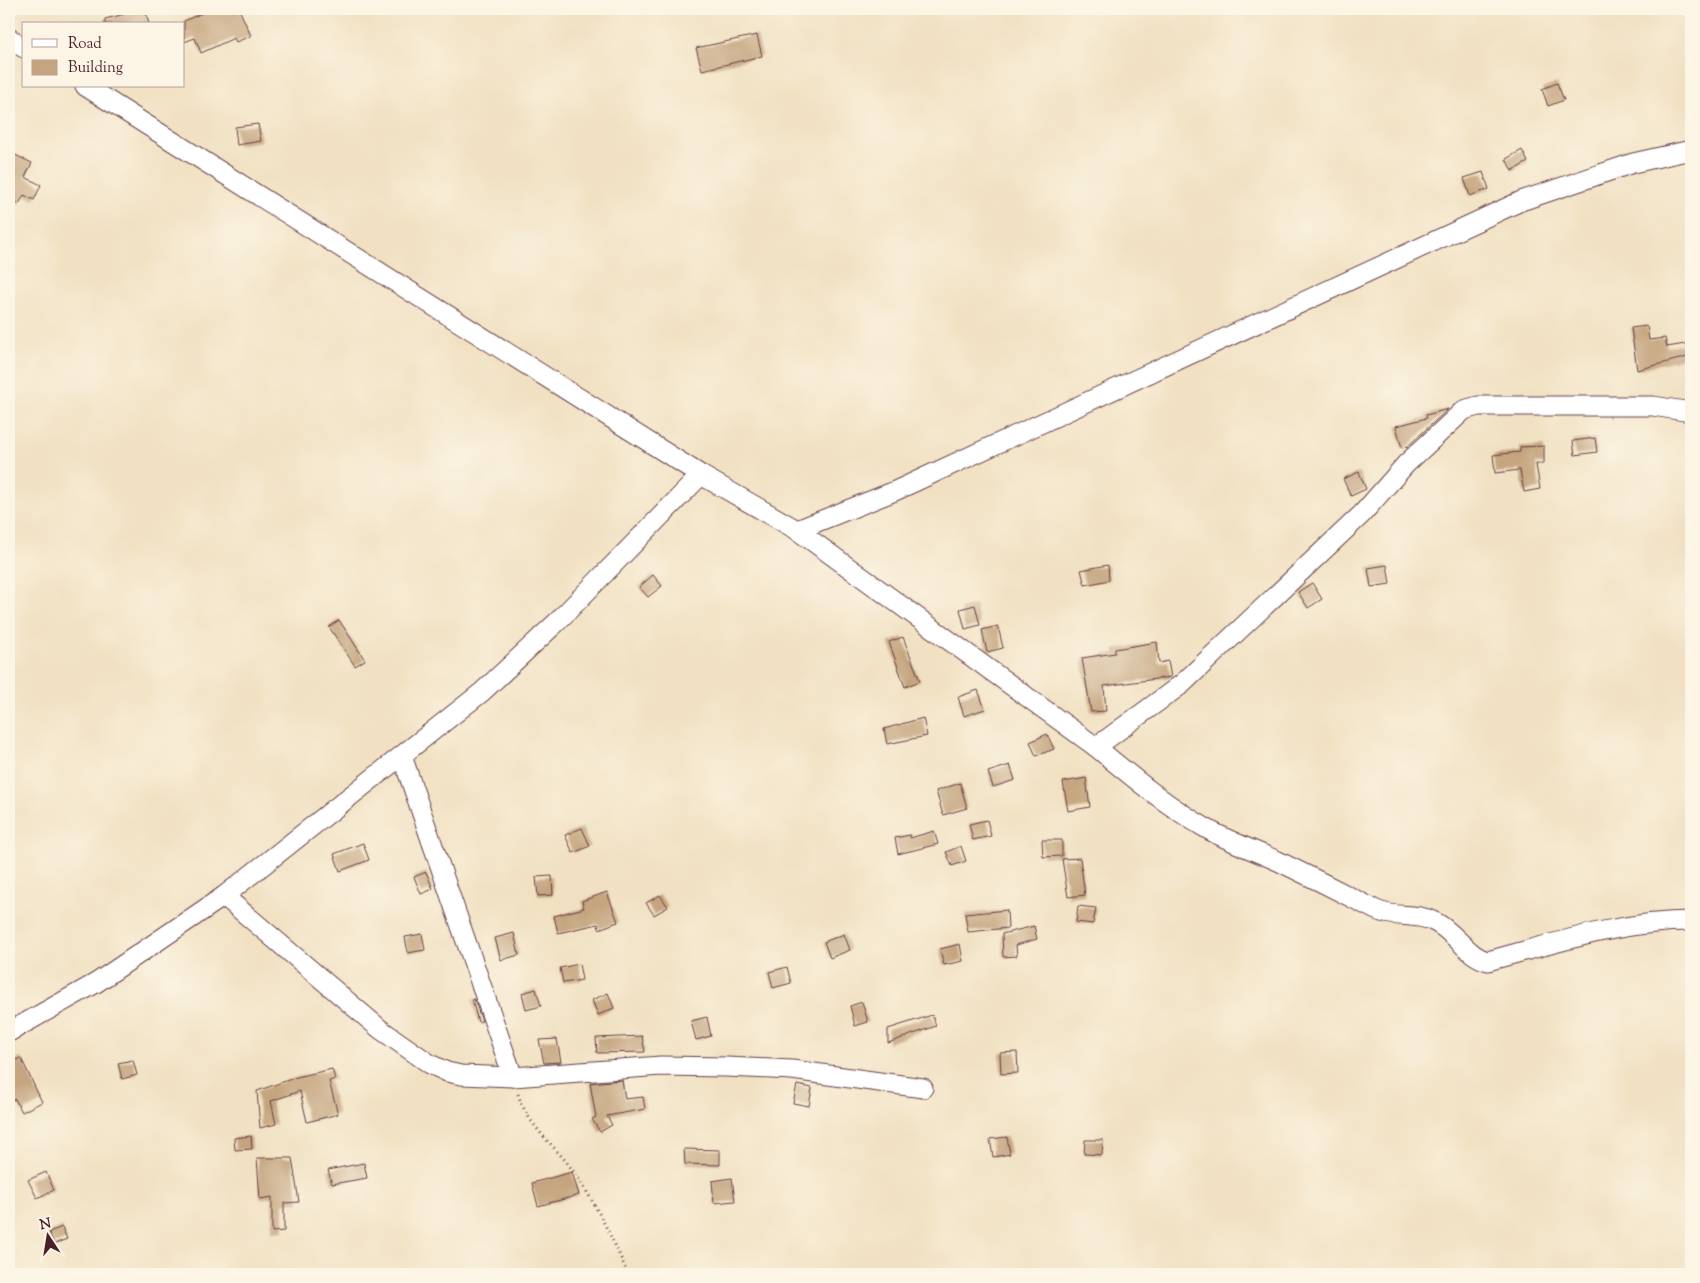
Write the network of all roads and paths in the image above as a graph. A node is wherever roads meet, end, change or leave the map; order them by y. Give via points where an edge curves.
1 (9, 38) edge
2 (22, 47) edge
3 (88, 88) edge
4 (1691, 150) edge
5 (1691, 412) edge
6 (701, 475) junction
7 (797, 530) junction
8 (1096, 747) junction
9 (402, 756) junction
10 (224, 896) junction
11 (1691, 920) edge
12 (9, 1032) edge
13 (513, 1076) junction
14 (923, 1088) dead end
15 (628, 1274) edge

1 - 2 street
3 - 6 street
4 - 7 street via 1633,162 1521,201 895,491
5 - 8 street via 1652,406 1478,406 1464,410 1406,464 1362,514 1182,684
6 - 7 street
6 - 9 street via 557,622 482,692
7 - 8 street
8 - 11 street via 1158,798 1209,830 1378,910 1395,916 1423,917 1434,921 1479,959 1488,961 1580,936 1656,921
9 - 10 street
9 - 13 street
10 - 12 street via 96,983
10 - 13 street via 380,1028 430,1064 461,1075
13 - 14 street via 660,1066 726,1067 792,1070
13 - 15 path via 521,1103 538,1132 577,1176

